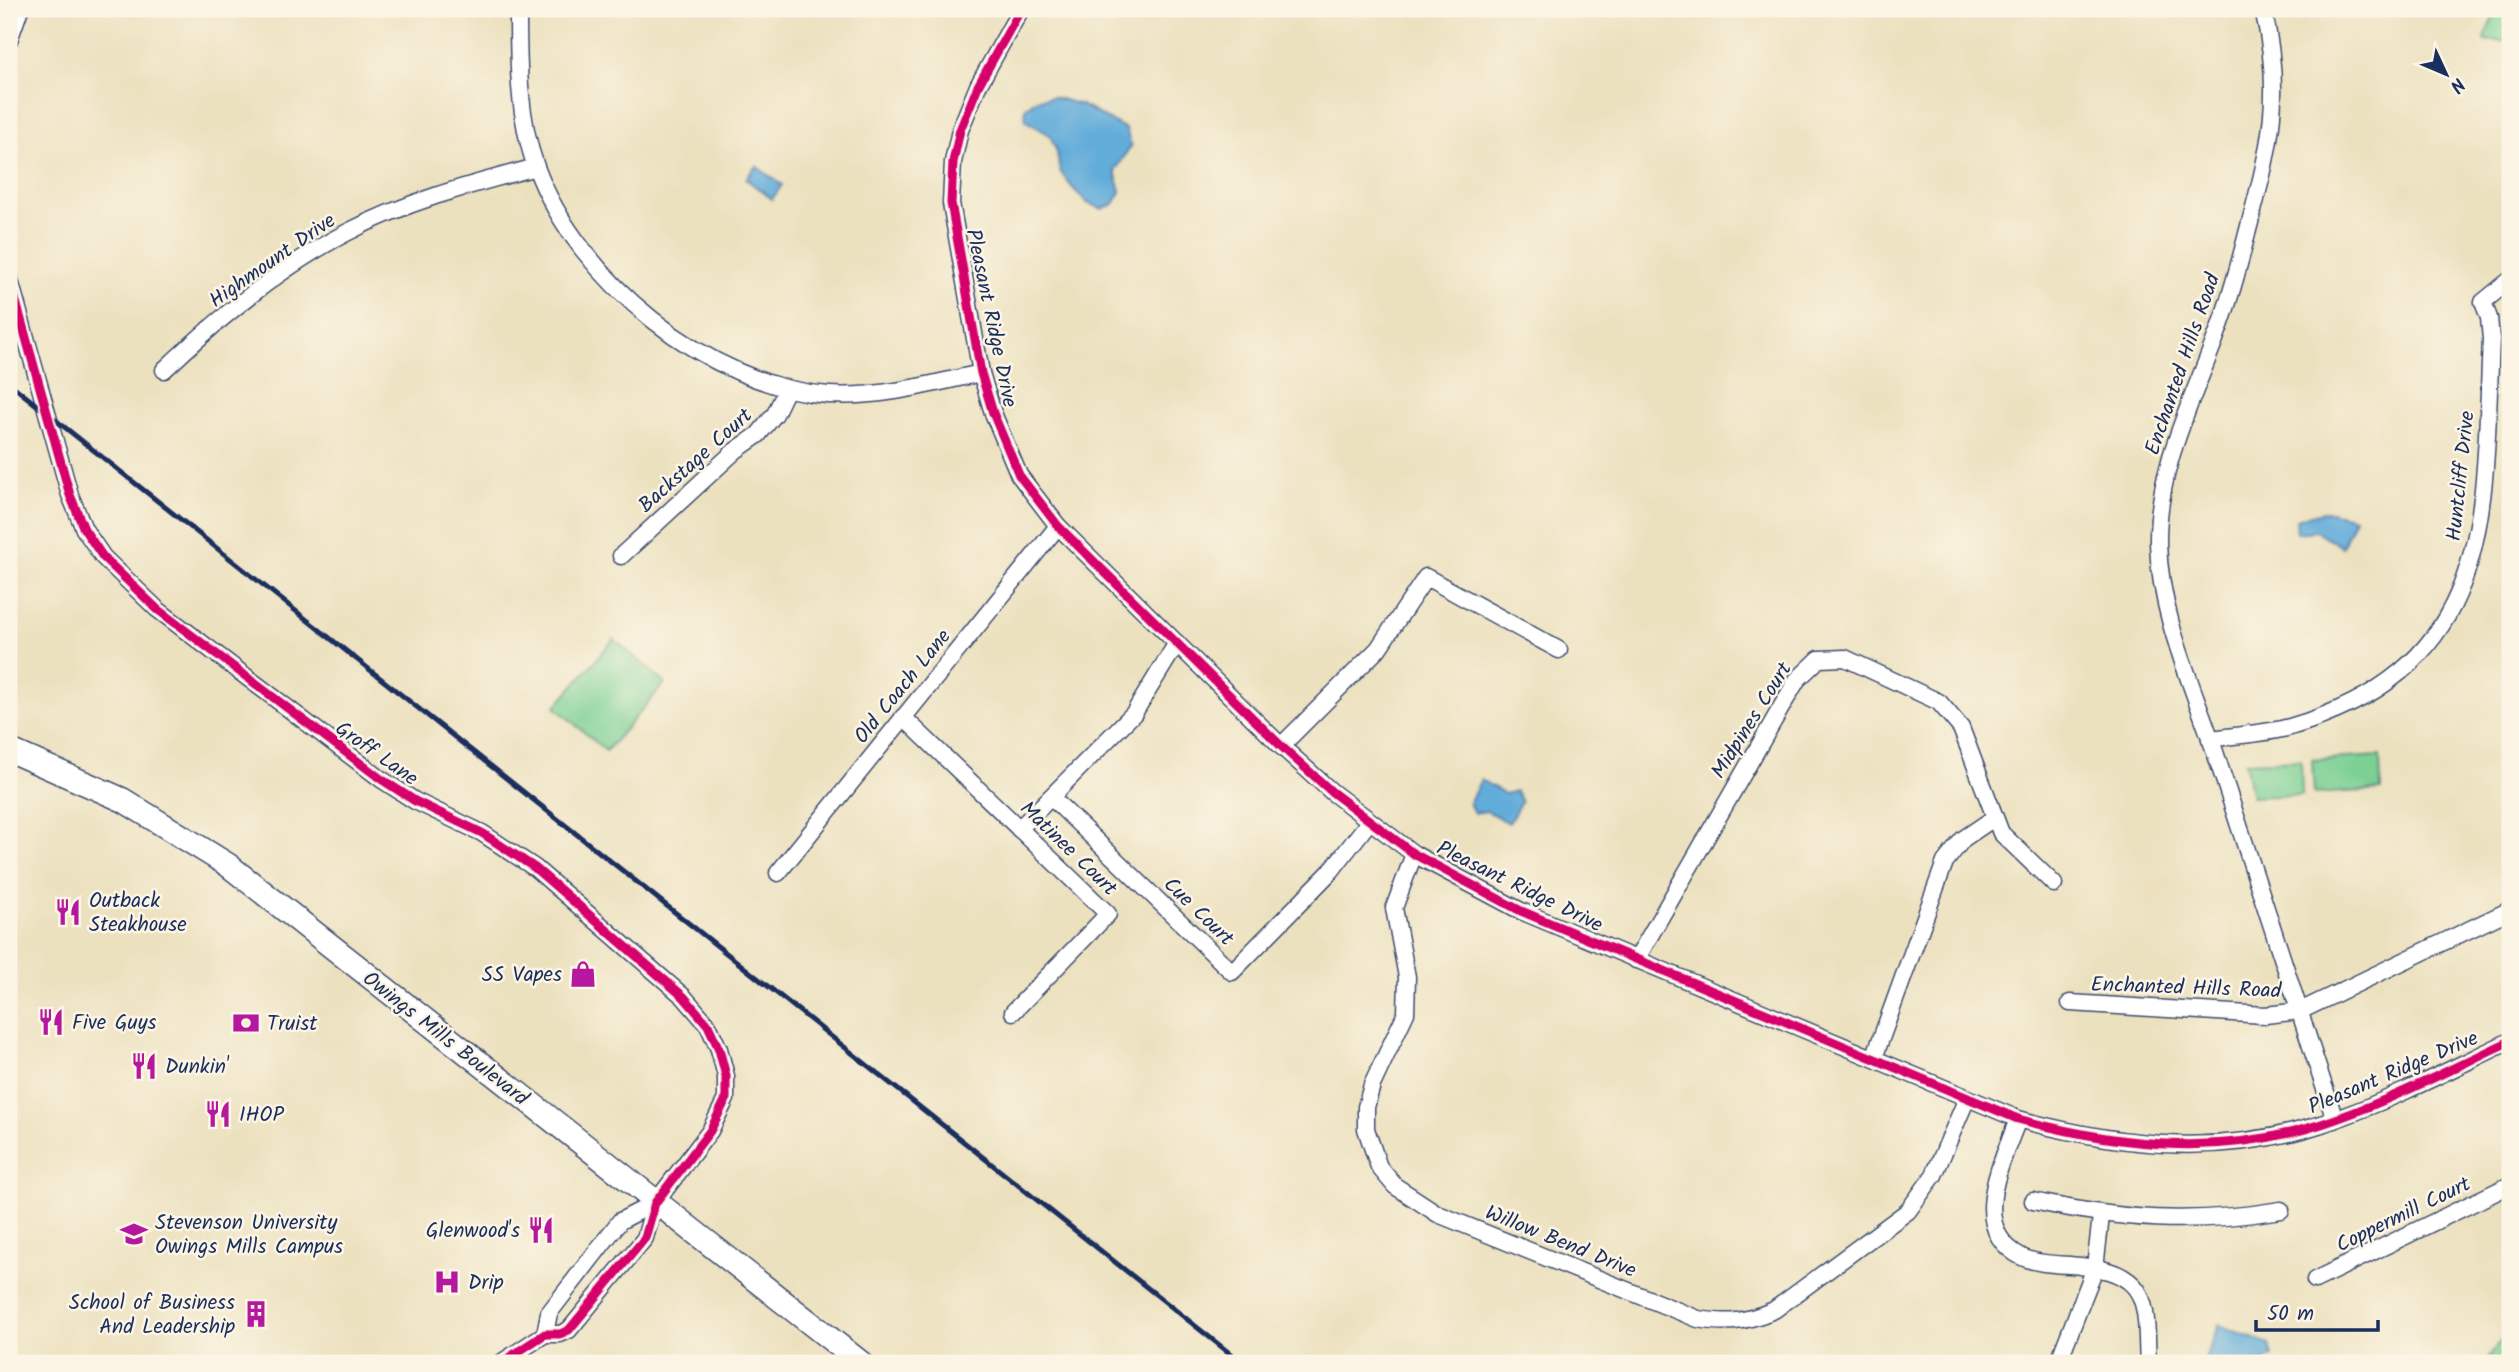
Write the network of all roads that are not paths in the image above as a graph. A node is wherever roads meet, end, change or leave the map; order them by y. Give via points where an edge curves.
1 (20, 9) edge
2 (518, 9) edge
3 (1021, 9) edge
4 (2263, 9) edge
5 (9, 40) edge
6 (536, 167) junction
7 (9, 277) edge
8 (2510, 280) edge
9 (164, 370) dead end
10 (981, 373) junction
11 (787, 388) junction
12 (1058, 526) junction
13 (621, 556) dead end
14 (1177, 643) junction
15 (1559, 650) dead end
16 (903, 717) junction
17 (2210, 739) junction
18 (1281, 747) junction
19 (9, 750) edge
20 (1051, 797) junction
21 (1994, 818) junction
22 (1369, 822) junction
23 (1019, 829) junction
24 (1414, 854) junction
25 (778, 873) dead end
26 (2054, 884) dead end
27 (2510, 910) edge
28 (1636, 960) junction
29 (2070, 1003) dead end
30 (2300, 1011) junction
31 (1013, 1012) dead end
32 (2510, 1041) edge
33 (1874, 1058) junction
34 (1967, 1098) junction
35 (2018, 1119) junction
36 (2335, 1120) junction
37 (2510, 1185) edge
38 (2033, 1201) dead end
39 (655, 1203) junction
40 (2281, 1210) dead end
41 (2101, 1216) junction
42 (2095, 1268) junction
43 (2315, 1280) dead end
44 (574, 1282) junction
45 (595, 1300) junction
46 (545, 1334) junction
47 (501, 1363) edge
48 (861, 1363) edge
49 (2058, 1363) edge
50 (2148, 1363) edge

1 - 5 street
2 - 6 street via 523,109
3 - 10 street, Pleasant Ridge Drive via 978,86 953,162 951,203
4 - 17 street, Enchanted Hills Road via 2275,72 2271,141 2230,297 2174,443 2158,542 2173,637
6 - 9 street, Highmount Drive via 451,191 348,232 267,284
6 - 11 street via 573,236 624,293 692,348 749,377
7 - 39 street, Groff Lane via 70,495 84,529 103,557 207,649 381,779 535,868 684,997 708,1025 724,1062 726,1099 710,1131
8 - 17 street, Huntcliff Drive via 2483,302 2491,339 2480,527 2470,569 2436,633 2393,677 2329,714 2287,728
10 - 11 street via 864,395
10 - 12 street, Pleasant Ridge Drive via 1019,475
11 - 13 street, Backstage Court via 758,435
12 - 14 street, Pleasant Ridge Drive
12 - 16 street, Old Coach Lane
14 - 18 street, Pleasant Ridge Drive
14 - 20 street via 1133,713
15 - 18 street via 1426,577 1378,649
16 - 23 street, Matinee Court
16 - 25 street, Old Coach Lane
17 - 30 street, Enchanted Hills Road
18 - 22 street, Pleasant Ridge Drive
19 - 39 main road, Owings Mills Boulevard via 123,800 206,850
20 - 22 street, Cue Court via 1232,972 1331,872
20 - 23 street
21 - 26 street, Midpines Court via 2001,833
21 - 28 street, Midpines Court via 1961,727 1939,702 1845,659 1819,659 1797,680
21 - 33 street via 1963,839 1945,862
22 - 24 street, Pleasant Ridge Drive
23 - 31 street, Matinee Court via 1108,914
24 - 28 street, Pleasant Ridge Drive via 1521,911
24 - 34 street, Willow Bend Drive via 1394,908 1407,976 1406,1013 1372,1086 1366,1129 1379,1167 1395,1186 1438,1214 1698,1319 1727,1324 1749,1321 1774,1310 1908,1211 1934,1175
27 - 30 street, Enchanted Hills Road
28 - 33 street, Pleasant Ridge Drive
29 - 30 street, Enchanted Hills Road via 2265,1014
30 - 36 street, Enchanted Hills Road
32 - 36 street, Pleasant Ridge Drive
33 - 34 street, Pleasant Ridge Drive
34 - 35 street, Pleasant Ridge Drive
35 - 36 street, Pleasant Ridge Drive via 2081,1136 2175,1145 2231,1143
35 - 42 street via 1991,1202 1998,1234 2024,1258
37 - 43 street, Coppermill Court
38 - 41 street
39 - 44 street via 620,1221
39 - 45 street via 645,1238
39 - 48 main road, Owings Mills Boulevard
40 - 41 street via 2194,1220
41 - 42 street
42 - 49 street
42 - 50 street via 2124,1278 2141,1296
44 - 45 street
44 - 46 street via 549,1313
45 - 46 street via 569,1330
46 - 47 street

